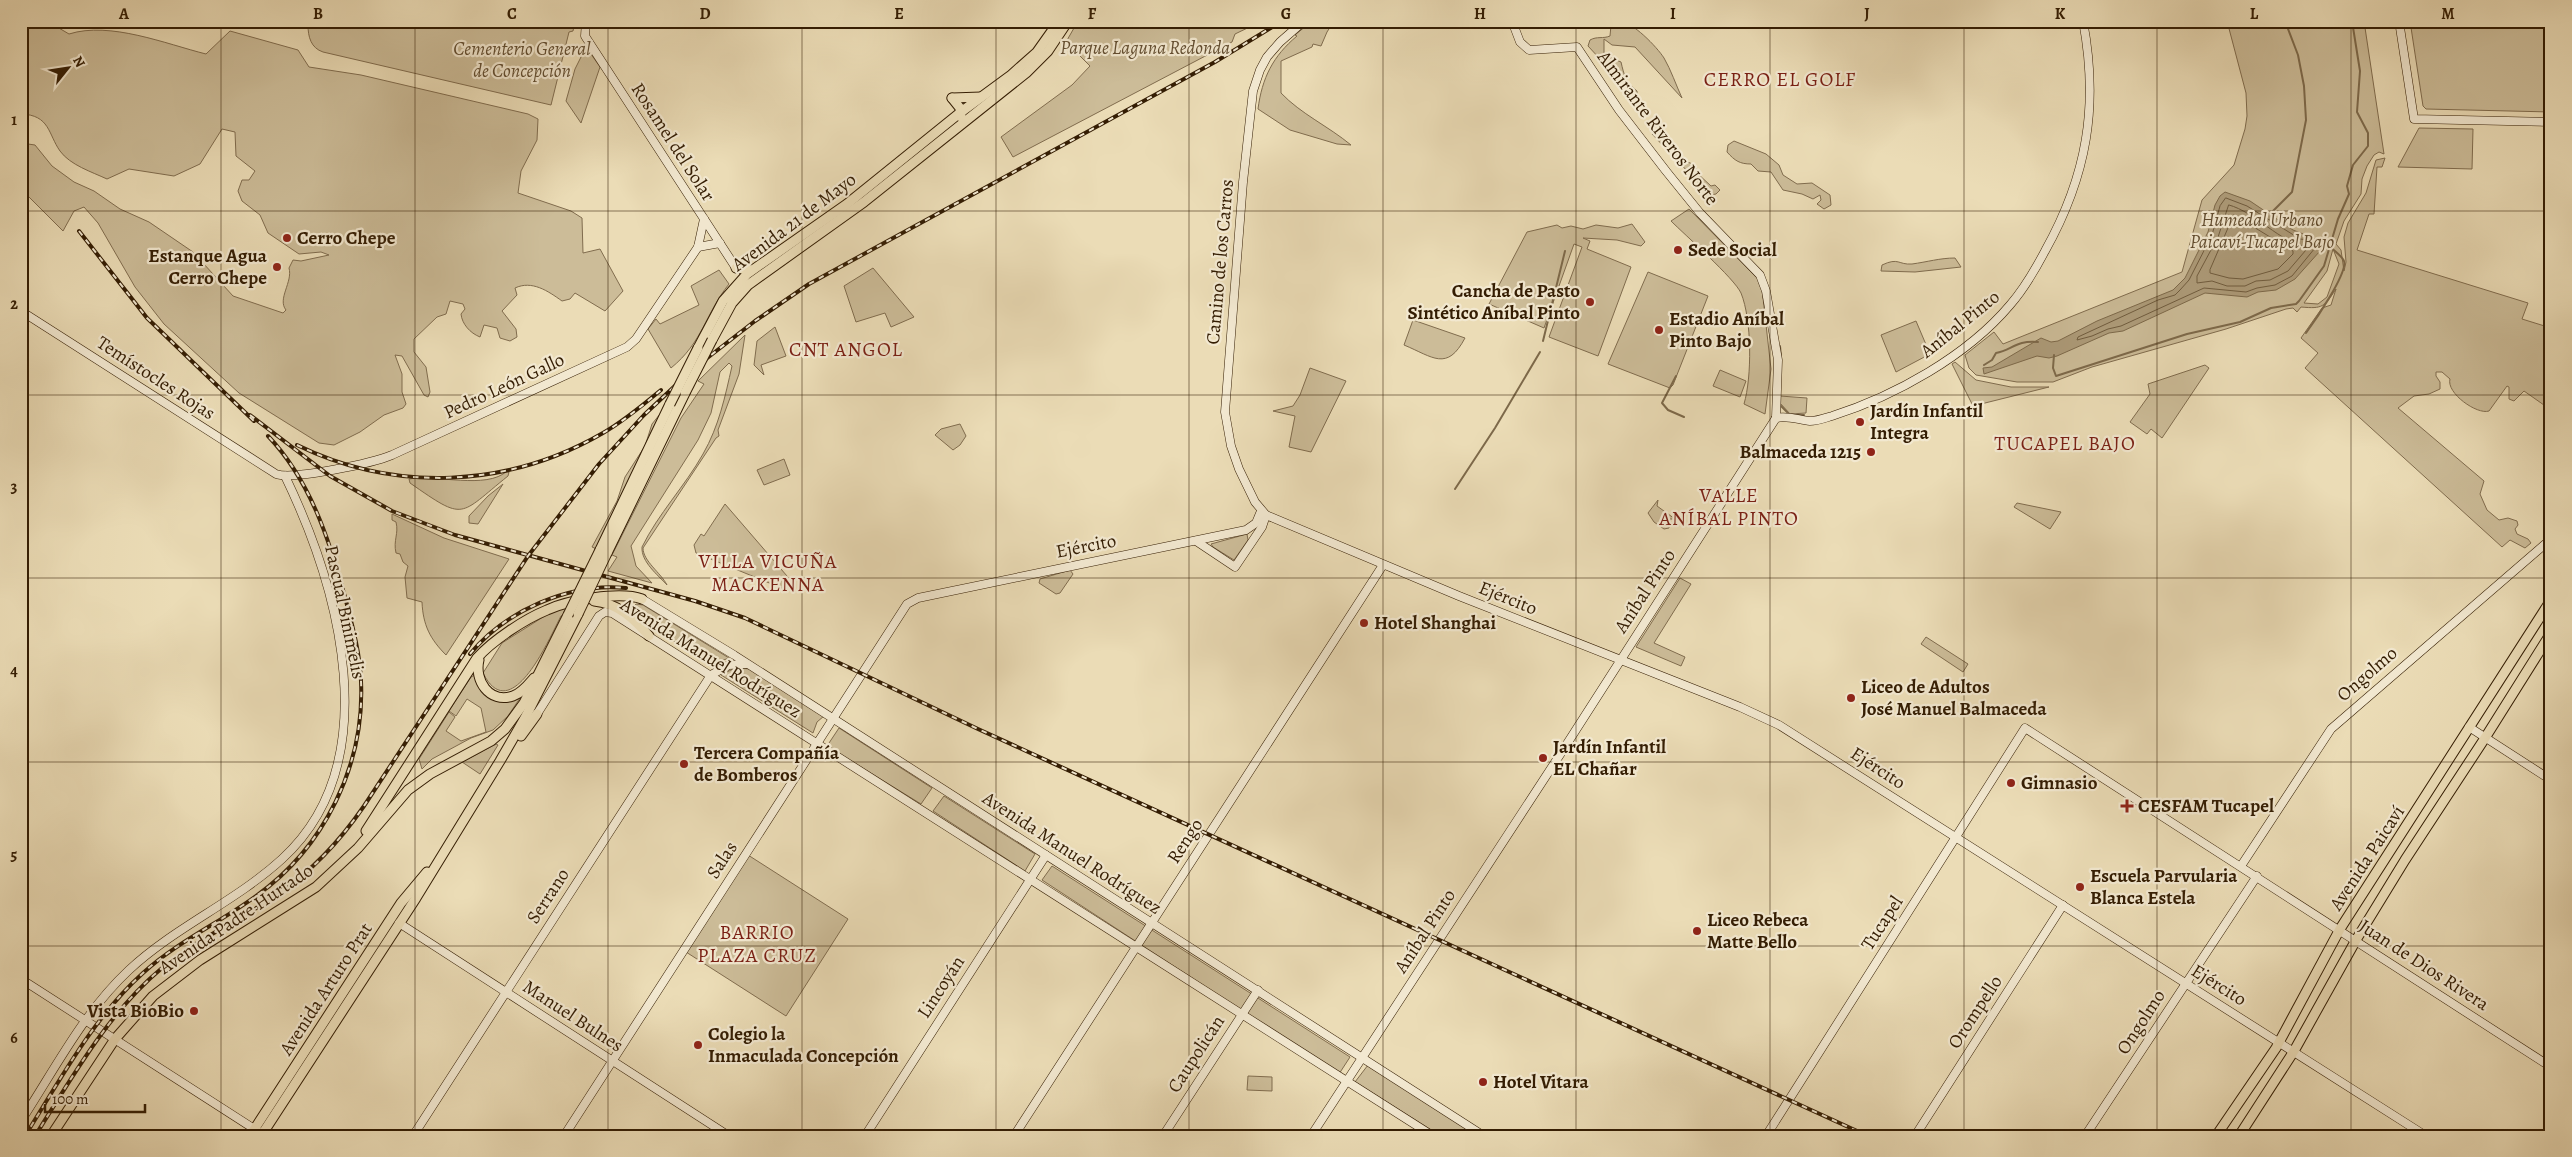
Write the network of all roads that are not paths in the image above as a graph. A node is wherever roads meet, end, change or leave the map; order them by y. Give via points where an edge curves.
1 (586, 21) edge
2 (1059, 21) edge
3 (1068, 21) edge
4 (1304, 21) edge
5 (1512, 21) edge
6 (2083, 21) edge
7 (2399, 21) edge
8 (981, 98) junction
9 (961, 112) junction
10 (2551, 122) edge
11 (958, 126) junction
12 (704, 219) junction
13 (720, 243) junction
14 (698, 247) junction
15 (736, 268) junction
16 (751, 270) junction
17 (738, 282) junction
18 (21, 310) edge
19 (1776, 418) junction
20 (273, 472) joint
21 (285, 476) junction
22 (1263, 513) junction
23 (2551, 539) edge
24 (1196, 541) junction
25 (603, 552) junction
26 (1383, 565) junction
27 (642, 599) joint
28 (2551, 600) edge
29 (586, 601) junction
30 (909, 603) joint
31 (578, 614) joint
32 (649, 636) junction
33 (2550, 636) edge
34 (482, 653) junction
35 (1620, 660) junction
36 (748, 664) junction
37 (542, 668) junction
38 (711, 675) junction
39 (537, 714) joint
40 (831, 719) junction
41 (2468, 727) junction
42 (2026, 728) joint
43 (2485, 738) junction
44 (817, 742) junction
45 (500, 761) junction
46 (2551, 780) edge
47 (1956, 837) junction
48 (1046, 855) junction
49 (346, 860) junction
50 (434, 865) junction
51 (2241, 866) junction
52 (2257, 876) junction
53 (1030, 879) junction
54 (2062, 905) junction
55 (399, 923) junction
56 (1151, 923) junction
57 (2340, 929) junction
58 (2356, 940) junction
59 (1136, 946) junction
60 (21, 979) edge
61 (2186, 983) junction
62 (1258, 990) junction
63 (506, 992) junction
64 (1242, 1014) junction
65 (85, 1020) junction
66 (115, 1038) junction
67 (2280, 1042) junction
68 (2294, 1051) junction
69 (1362, 1057) junction
70 (612, 1060) junction
71 (2551, 1067) edge
72 (1347, 1081) junction
73 (22, 1119) edge
74 (1471, 1127) junction
75 (259, 1134) edge
76 (50, 1136) edge
77 (413, 1136) edge
78 (564, 1136) edge
79 (730, 1136) edge
80 (865, 1136) edge
81 (1014, 1136) edge
82 (1162, 1136) edge
83 (1311, 1136) edge
84 (1433, 1136) edge
85 (1465, 1136) edge
86 (1484, 1136) edge
87 (1766, 1136) edge
88 (1915, 1136) edge
89 (2085, 1136) edge
90 (2216, 1136) edge
91 (2239, 1136) edge
92 (2426, 1136) edge

1 - 12 street, Rosamel del Solar via 584,34
2 - 8 main road, Avenida 21 de Mayo via 1045,43 1028,60
3 - 11 main road, Avenida 21 de Mayo via 1048,51 1034,65
4 - 22 street, Camino de los Carros via 1276,46 1258,76 1250,109 1243,182 1227,431 1249,492
5 - 19 street, Almirante Riveros Norte via 1520,42 1530,50 1577,47 1666,171 1700,213 1760,275 1766,291 1778,360
6 - 19 street, Aníbal Pinto via 2091,95 2083,156 2064,216 2032,276 2014,301 1951,357 1893,391 1817,420
7 - 10 street via 2414,119
8 - 9 main road, Avenida 21 de Mayo
8 - 9 main road via 952,98
9 - 11 main road
9 - 16 main road, Avenida 21 de Mayo via 847,204
11 - 25 main road, Avenida 21 de Mayo, bridge via 864,202 748,285 729,307
12 - 13 street, Rosamel del Solar
12 - 14 street, Pedro León Gallo
13 - 14 street
13 - 15 street, Rosamel del Solar
14 - 21 street, Pedro León Gallo via 636,339 623,350 383,459
15 - 16 main road
15 - 17 main road
16 - 17 main road, Avenida 21 de Mayo
17 - 25 main road, Avenida 21 de Mayo, bridge via 723,301 698,348
18 - 20 street, Temístocles Rojas
19 - 35 street, Aníbal Pinto
20 - 21 street, Pedro León Gallo
21 - 65 street, Pascual Binimelis via 313,543 337,634 346,702 340,757 331,784 319,810 291,850 260,878 180,930 127,972
22 - 24 street, Ejército via 1246,530
22 - 24 street via 1262,528 1235,567
22 - 26 street, Ejército
23 - 51 street, Ongolmo via 2330,729
24 - 30 street, Ejército via 963,588
25 - 31 main road, Avenida 21 de Mayo, bridge
25 - 37 main road, Avenida 21 de Mayo, bridge
26 - 35 street, Ejército
26 - 56 street, Rengo
27 - 29 main road via 620,596
27 - 36 street, Avenida Manuel Rodríguez
28 - 41 main road, Avenida Paicaví
29 - 32 main road via 604,602 620,610
29 - 34 main road via 546,610
30 - 40 street, Salas
31 - 45 main road, Avenida Arturo Prat
32 - 38 street, Avenida Manuel Rodríguez
32 - 39 street, Avenida Manuel Rodríguez via 612,613 605,612 599,616
33 - 43 main road, Avenida Paicaví
34 - 37 main road via 478,677 486,690 497,696 512,696 522,691
34 - 49 main road
35 - 47 street, Ejército via 1772,721
35 - 69 street, Aníbal Pinto
36 - 38 street via 729,665
36 - 40 street, Avenida Manuel Rodríguez
37 - 49 main road, Avenida Padre Hurtado via 520,710 505,729 483,746 408,790
38 - 44 street, Avenida Manuel Rodríguez
38 - 63 street, Serrano
39 - 45 main road
40 - 44 street, Salas
40 - 48 street, Avenida Manuel Rodríguez
41 - 43 street
41 - 57 main road, Avenida Paicaví
42 - 47 street, Tucapel
42 - 51 street, Juan de Dios Rivera
43 - 46 street
43 - 58 main road, Avenida Paicaví
44 - 53 street, Avenida Manuel Rodríguez
44 - 70 street, Salas
45 - 50 main road, Avenida Arturo Prat
47 - 54 street, Ejército
47 - 87 street, Tucapel
48 - 53 street, Lincoyán
48 - 56 street, Avenida Manuel Rodríguez
49 - 66 main road, Avenida Padre Hurtado via 305,896 181,973 144,1005
50 - 55 main road, Avenida Arturo Prat
50 - 75 main road, Avenida Arturo Prat via 401,903
51 - 52 street, Juan de Dios Rivera
52 - 57 street, Juan de Dios Rivera
52 - 61 street, Ongolmo
53 - 59 street, Avenida Manuel Rodríguez
53 - 80 street, Lincoyán
54 - 61 street, Ejército
54 - 88 street, Orompello
55 - 63 street, Manuel Bulnes
55 - 75 main road, Avenida Arturo Prat
56 - 59 street, Rengo
56 - 62 street, Avenida Manuel Rodríguez
57 - 58 street, Juan de Dios Rivera
57 - 67 main road, Avenida Paicaví
58 - 68 main road, Avenida Paicaví
58 - 71 street, Juan de Dios Rivera
59 - 64 street, Avenida Manuel Rodríguez
59 - 81 street, Rengo
60 - 65 street
61 - 67 street, Ejército
61 - 89 street, Ongolmo
62 - 64 street, Caupolicán
62 - 69 street, Avenida Manuel Rodríguez
63 - 70 street, Manuel Bulnes
63 - 77 street, Serrano
64 - 72 street, Avenida Manuel Rodríguez
64 - 82 street, Caupolicán
65 - 66 street
65 - 73 street
66 - 75 street
66 - 76 main road, Avenida Padre Hurtado
67 - 68 street, Ejército
67 - 90 main road, Avenida Paicaví
68 - 91 main road, Avenida Paicaví
68 - 92 street, Ejército
69 - 72 street, Aníbal Pinto
69 - 74 street, Avenida Manuel Rodríguez
70 - 78 street, Salas
70 - 79 street, Manuel Bulnes
72 - 83 street, Aníbal Pinto
72 - 84 street, Avenida Manuel Rodríguez
74 - 85 street
74 - 86 street, Avenida Manuel Rodríguez

